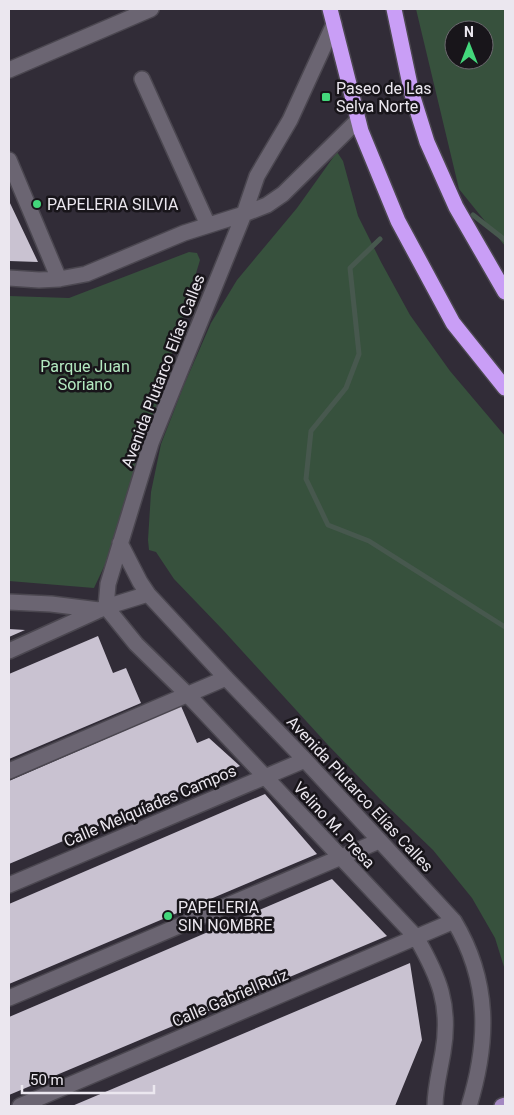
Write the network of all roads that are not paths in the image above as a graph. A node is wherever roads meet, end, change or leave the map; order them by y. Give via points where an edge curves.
1 (151, 9) edge
2 (330, 9) edge
3 (394, 9) edge
4 (334, 24) junction
5 (9, 70) edge
6 (142, 79) dead end
7 (358, 120) junction
8 (9, 160) edge
9 (14, 185) edge
10 (244, 214) junction
11 (208, 225) junction
12 (9, 278) edge
13 (59, 279) junction
14 (505, 292) edge
15 (505, 388) edge
16 (120, 543) junction
17 (148, 594) junction
18 (9, 602) edge
19 (102, 609) junction
20 (9, 651) edge
21 (226, 678) junction
22 (188, 695) junction
23 (305, 760) junction
24 (9, 771) edge
25 (265, 777) junction
26 (379, 841) junction
27 (340, 857) junction
28 (9, 885) edge
29 (454, 921) junction
30 (416, 937) junction
31 (9, 998) edge
32 (20, 1106) edge
33 (435, 1106) edge
34 (469, 1106) edge

1 - 5 street
2 - 4 highway
3 - 14 highway via 412,94 427,142 456,207
4 - 7 highway
4 - 10 street, Avenida Plutarco Elías Calles via 290,120 257,176
6 - 11 street
7 - 10 street via 283,194
7 - 15 highway via 398,221 454,323
8 - 9 street
9 - 13 street
10 - 11 street
10 - 16 street, Avenida Plutarco Elías Calles via 151,443
11 - 13 street via 86,274
12 - 13 street
16 - 17 street, Avenida Plutarco Elías Calles
16 - 19 street, Avenida Plutarco Elías Calles
17 - 19 street
17 - 21 street, Avenida Plutarco Elías Calles
18 - 19 street
19 - 20 street
19 - 22 street, Velino M. Presa
21 - 22 street
21 - 23 street, Avenida Plutarco Elías Calles
22 - 24 street
22 - 25 street, Velino M. Presa
23 - 25 street, Calle Melquíades Campos
23 - 26 street, Avenida Plutarco Elías Calles
25 - 27 street, Velino M. Presa
25 - 28 street, Calle Melquíades Campos
26 - 27 street
26 - 29 street, Avenida Plutarco Elías Calles
27 - 30 street, Velino M. Presa
27 - 31 street
29 - 30 street, Calle Gabriel Ruiz
29 - 34 street, Avenida Plutarco Elías Calles via 475,964 482,994 480,1063
30 - 32 street, Calle Gabriel Ruiz
30 - 33 street, Velino M. Presa via 439,983 445,1006 446,1028

